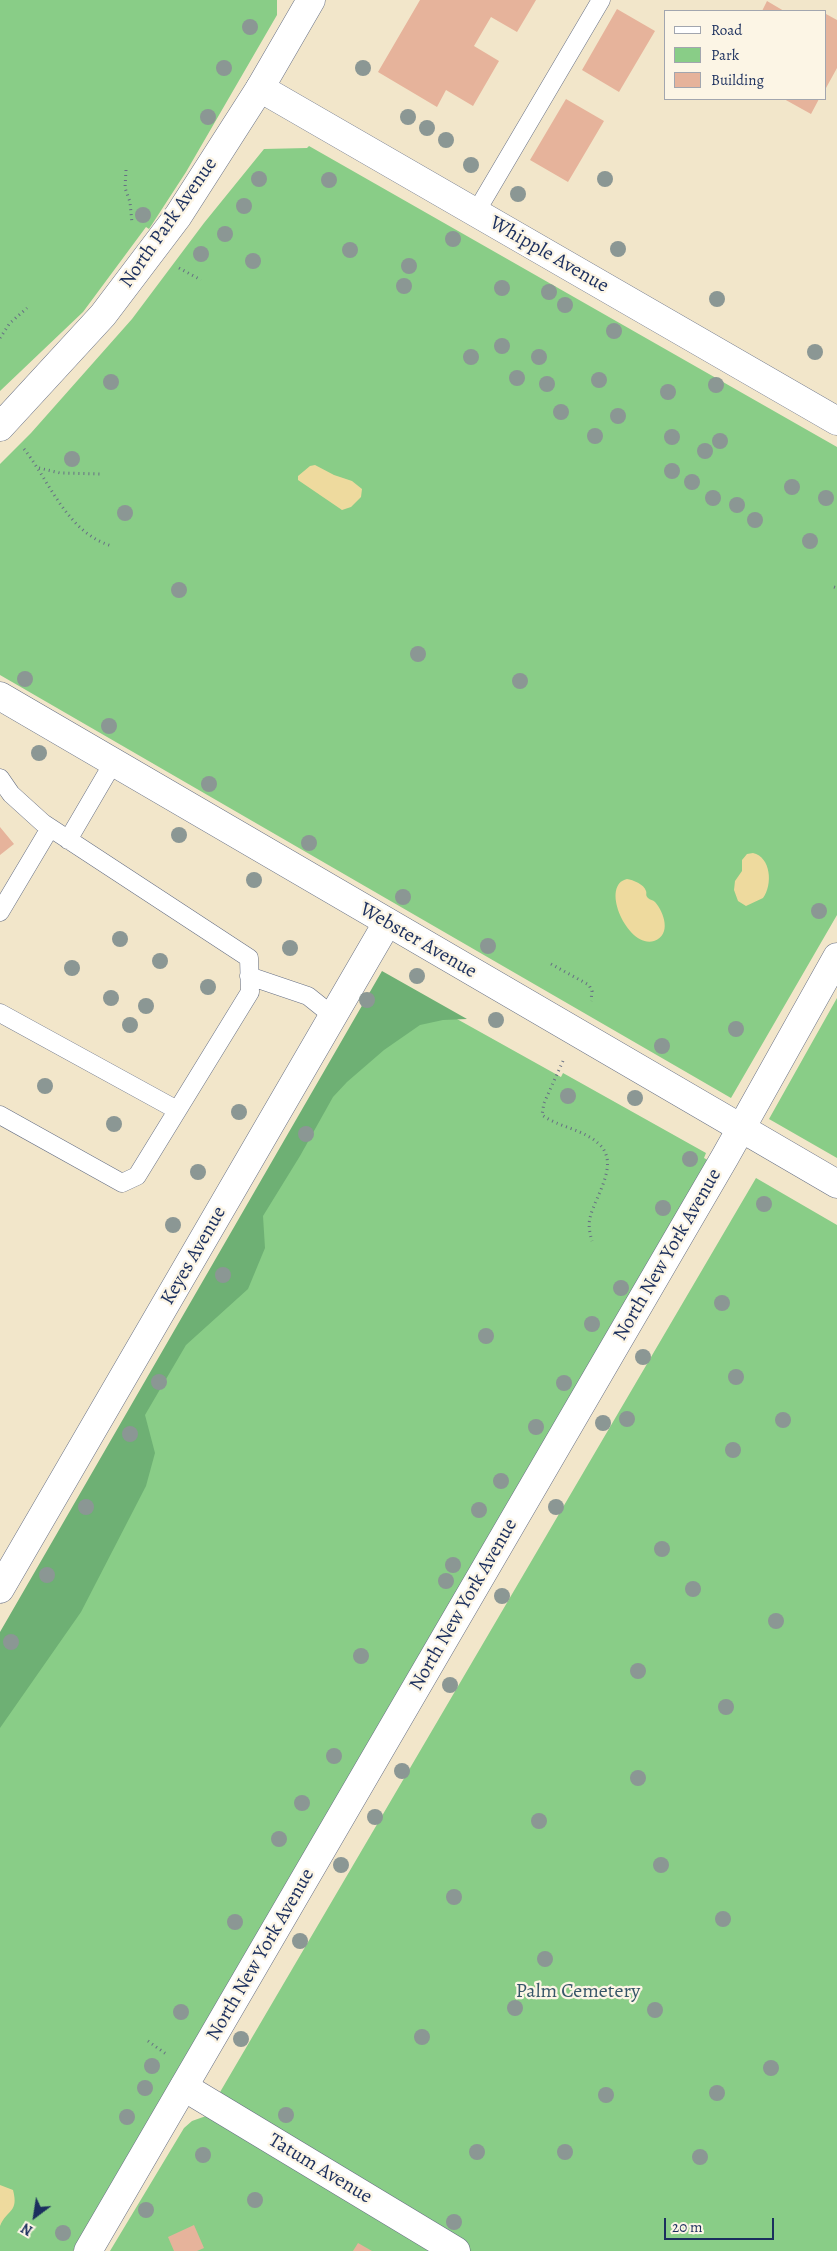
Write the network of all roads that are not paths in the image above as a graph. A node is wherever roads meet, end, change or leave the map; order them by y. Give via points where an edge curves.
1 (311, 0) edge
2 (601, 0) edge
3 (260, 88) junction
4 (476, 212) junction
5 (837, 421) edge
6 (1, 427) edge
7 (0, 696) edge
8 (114, 763) junction
9 (0, 778) edge
10 (46, 826) junction
11 (68, 840) junction
12 (0, 912) edge
13 (387, 923) junction
14 (837, 958) edge
15 (249, 976) junction
16 (0, 1013) edge
17 (333, 1016) junction
18 (178, 1110) junction
19 (0, 1115) edge
20 (741, 1129) junction
21 (837, 1184) edge
22 (0, 1589) edge
23 (184, 2087) junction
24 (88, 2251) edge
25 (456, 2251) edge

1 - 3 street, North Park Avenue
2 - 4 lane
3 - 4 street, Whipple Avenue
3 - 6 street, North Park Avenue via 178,216 103,316
4 - 5 street, Whipple Avenue
7 - 8 street, Webster Avenue
8 - 11 lane
8 - 13 street, Webster Avenue
9 - 10 lane via 11,794
10 - 11 lane
10 - 12 lane
11 - 15 lane via 249,958
13 - 17 street, Keyes Avenue
13 - 20 street, Webster Avenue
14 - 20 street, North New York Avenue
15 - 17 lane via 308,996
15 - 18 lane via 250,992
16 - 18 lane
17 - 22 street, Keyes Avenue
18 - 19 lane via 138,1176 122,1184
20 - 21 street, Webster Avenue
20 - 23 street, North New York Avenue
23 - 24 street, North New York Avenue
23 - 25 street, Tatum Avenue

